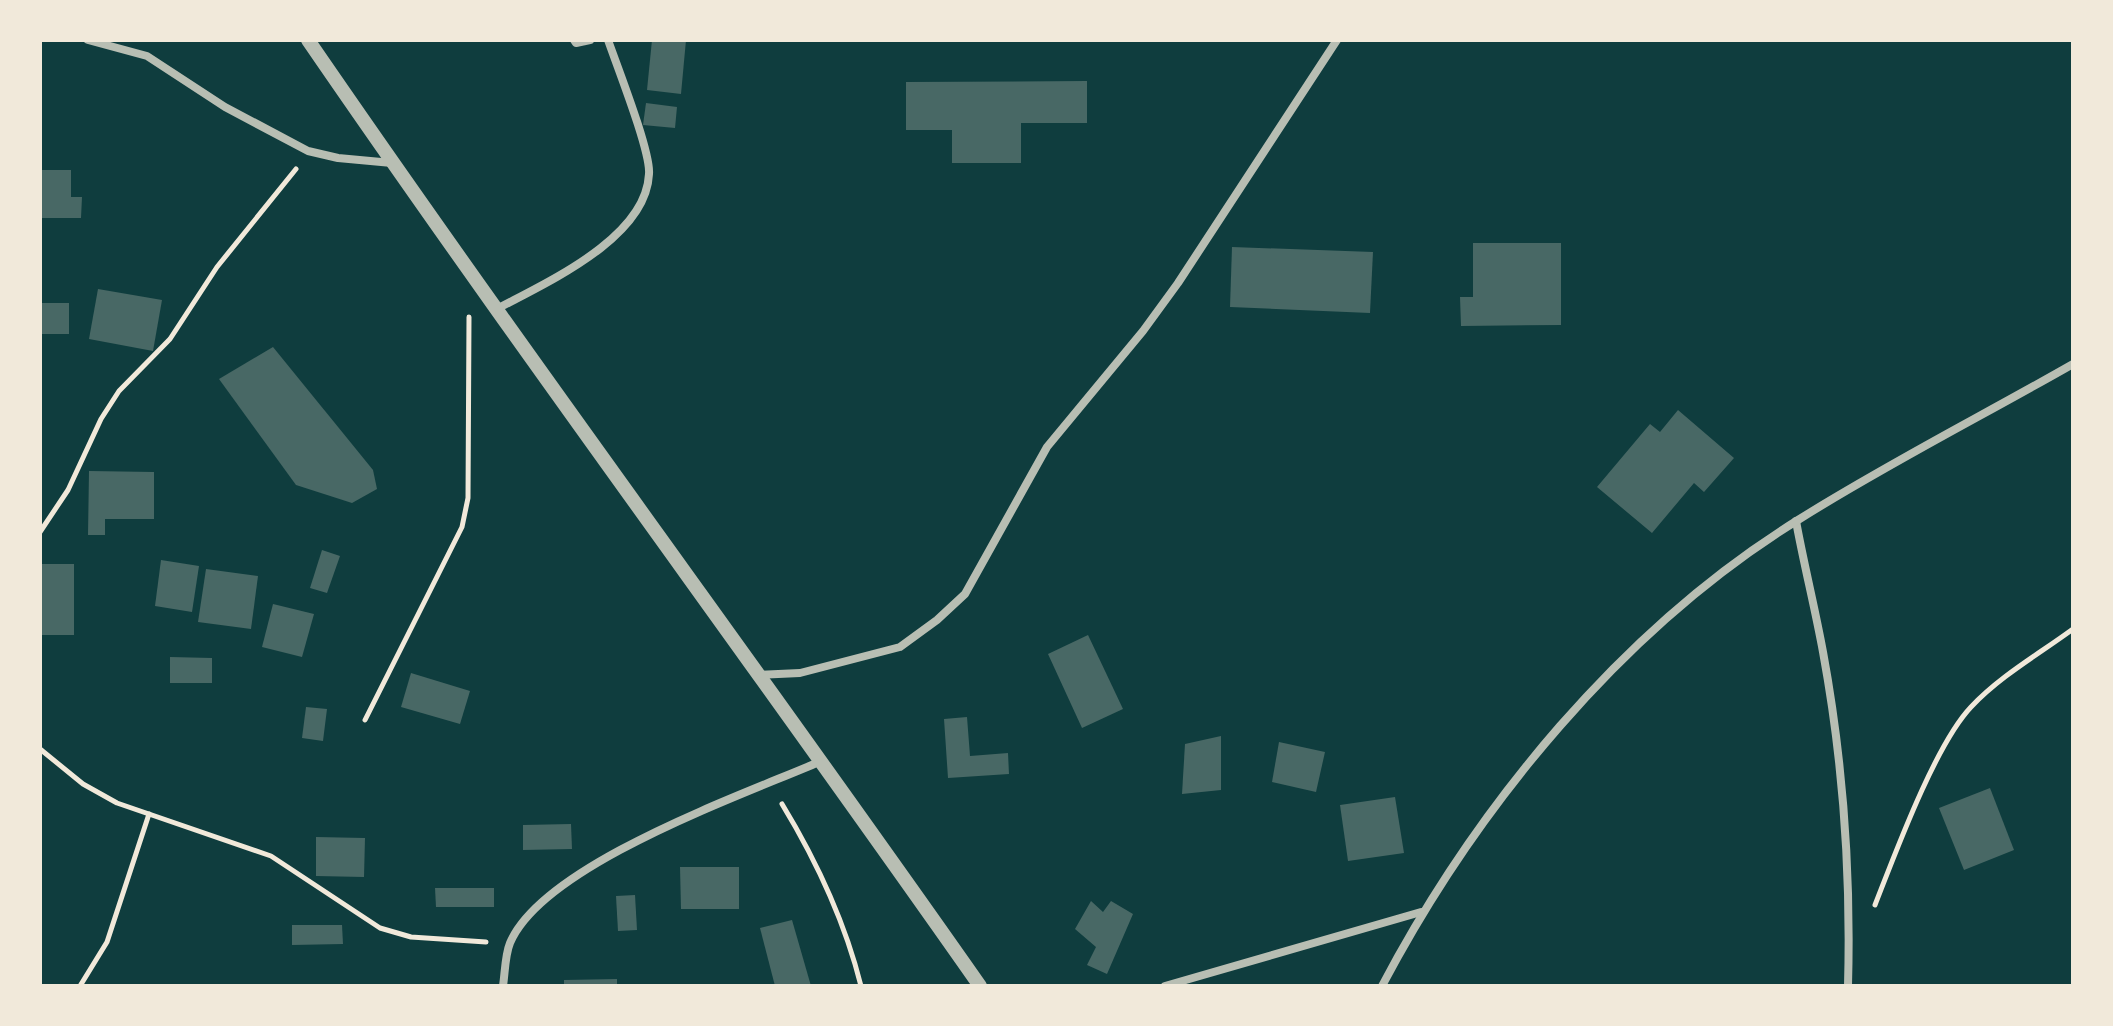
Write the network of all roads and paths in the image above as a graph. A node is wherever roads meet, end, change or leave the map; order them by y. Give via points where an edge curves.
1 (88, 40) edge
2 (308, 40) edge
3 (574, 40) edge
4 (590, 40) edge
5 (608, 40) edge
6 (1337, 40) edge
7 (308, 151) junction
8 (392, 163) junction
9 (469, 275) junction
10 (494, 311) junction
11 (2073, 364) edge
12 (1796, 521) junction
13 (40, 532) edge
14 (2073, 629) edge
15 (756, 675) junction
16 (365, 720) dead end
17 (40, 749) edge
18 (819, 762) junction
19 (770, 783) junction
20 (149, 814) junction
21 (1421, 912) junction
22 (1872, 913) dead end
23 (510, 944) junction
24 (80, 986) edge
25 (503, 986) edge
26 (861, 986) edge
27 (980, 986) edge
28 (1165, 986) edge
29 (1382, 986) edge
30 (1848, 986) edge

1 - 7 street via 147,56 225,107
2 - 8 street
3 - 4 street
5 - 10 street via 650,171 644,201 596,252
6 - 15 street via 1178,283 1047,447 965,594 900,647 800,673
7 - 8 street
7 - 13 path via 217,267 170,339 119,391
8 - 9 street
9 - 10 street
9 - 16 path via 468,498 462,527
10 - 15 street
11 - 12 street
12 - 21 street via 1712,582 1597,688 1500,800
12 - 30 street via 1837,752 1849,903
14 - 22 path via 1968,709 1944,750
15 - 18 street
17 - 20 path via 83,784
18 - 19 street
18 - 27 street
19 - 23 street via 596,861 539,902
19 - 26 path via 829,895
20 - 23 path via 271,856 380,928 411,937
20 - 24 path via 107,942
21 - 28 street
21 - 29 street
23 - 25 street

